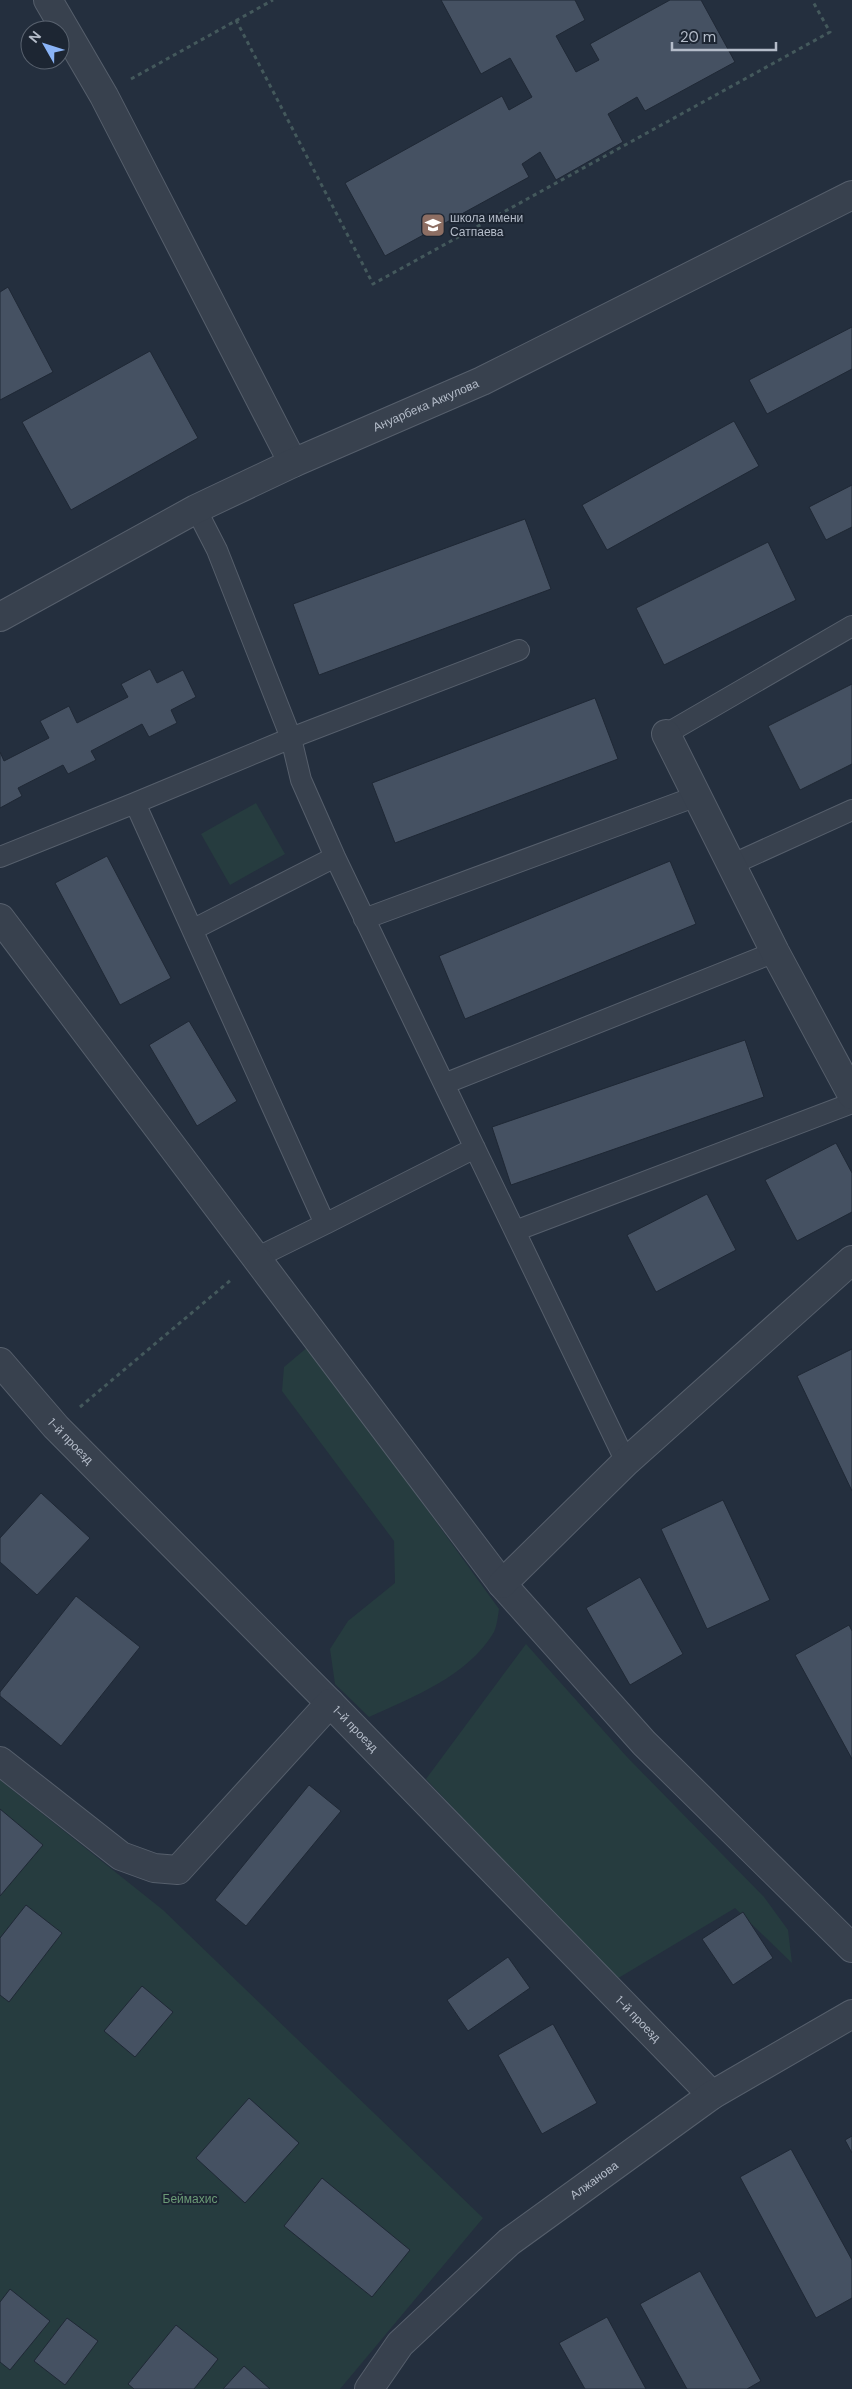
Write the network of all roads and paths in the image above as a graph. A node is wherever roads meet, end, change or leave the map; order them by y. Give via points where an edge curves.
1 (48, 0) edge
2 (273, 0) edge
3 (812, 0) edge
4 (236, 20) junction
5 (104, 96) junction
6 (852, 195) edge
7 (293, 463) junction
8 (196, 509) junction
9 (0, 616) edge
10 (852, 626) edge
11 (519, 650) dead end
12 (666, 734) joint
13 (291, 738) junction
14 (697, 796) junction
15 (135, 803) junction
16 (852, 810) edge
17 (0, 857) edge
18 (335, 857) junction
19 (733, 864) junction
20 (0, 918) edge
21 (364, 919) junction
22 (194, 929) junction
23 (775, 952) junction
24 (444, 1084) junction
25 (852, 1095) edge
26 (852, 1103) edge
27 (475, 1148) junction
28 (325, 1224) junction
29 (515, 1231) junction
30 (258, 1257) junction
31 (851, 1262) edge
32 (0, 1362) edge
33 (56, 1427) junction
34 (626, 1462) junction
35 (502, 1584) junction
36 (330, 1703) junction
37 (0, 1761) edge
38 (852, 1948) edge
39 (852, 2014) edge
40 (712, 2095) junction
41 (370, 2389) edge

1 - 5 street
2 - 4 path
3 - 4 path via 830,32 373,284
4 - 5 path
5 - 7 street
6 - 7 street, Ануарбека Аккулова via 482,381
7 - 8 street, Ануарбека Аккулова
8 - 9 street, Ануарбека Аккулова
8 - 13 lane via 217,550
10 - 12 lane
11 - 13 lane
12 - 14 street
13 - 15 lane
13 - 18 lane via 301,780
14 - 19 street
14 - 21 lane
15 - 17 lane
15 - 22 lane
16 - 19 lane
18 - 21 lane
18 - 22 lane
19 - 23 street
20 - 30 street
21 - 24 lane
22 - 28 lane
23 - 24 lane
23 - 25 street
24 - 27 lane
26 - 29 lane
27 - 28 lane
27 - 29 lane
28 - 30 lane
29 - 34 lane
30 - 33 path
30 - 35 street
31 - 34 street
32 - 33 street, 1-й проезд
33 - 36 street, 1-й проезд
34 - 35 street
35 - 38 street via 644,1743
36 - 37 street via 178,1870 154,1868 121,1856
36 - 40 street, 1-й проезд
39 - 40 street, Алжанова
40 - 41 street, Алжанова via 509,2242 400,2344

